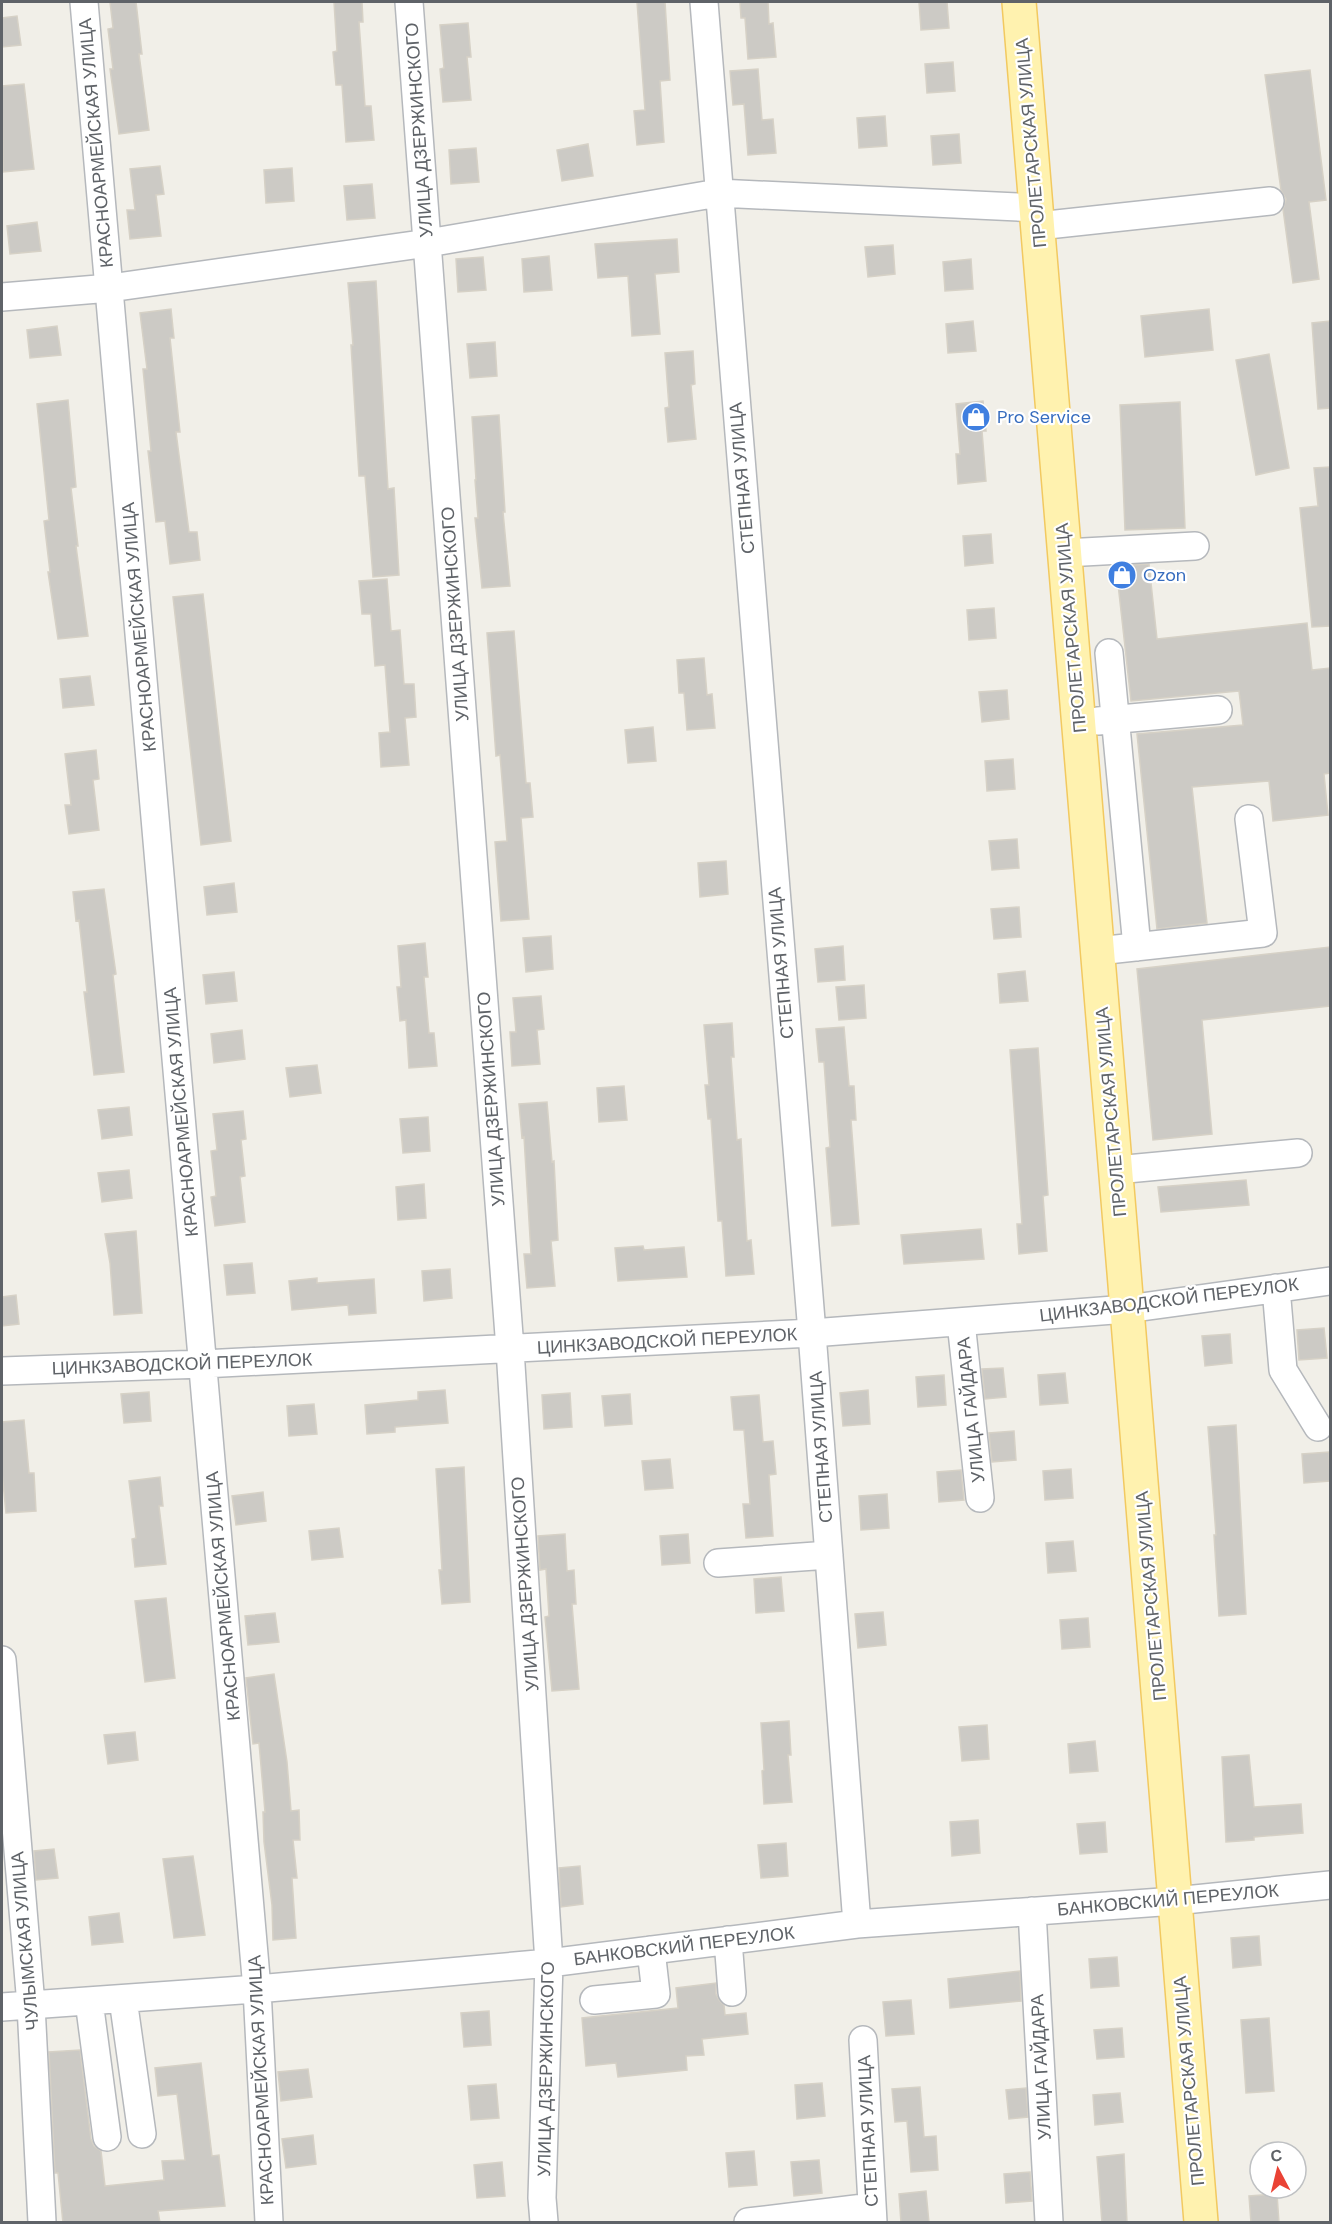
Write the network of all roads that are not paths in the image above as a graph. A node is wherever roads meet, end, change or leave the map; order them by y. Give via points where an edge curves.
1 (84, 2) edge
2 (409, 2) edge
3 (704, 2) edge
4 (1019, 2) edge
5 (718, 193) junction
6 (1270, 201) dead end
7 (1037, 217) junction
8 (428, 243) junction
9 (110, 288) junction
10 (2, 297) edge
11 (1195, 546) dead end
12 (1065, 553) junction
13 (1109, 653) dead end
14 (1218, 710) dead end
15 (1115, 719) junction
16 (1079, 722) junction
17 (1249, 819) dead end
18 (1137, 946) junction
19 (1098, 951) junction
20 (1298, 1153) dead end
21 (1116, 1170) junction
22 (1330, 1281) edge
23 (1276, 1288) junction
24 (1127, 1309) junction
25 (961, 1322) junction
26 (812, 1334) junction
27 (510, 1349) junction
28 (203, 1364) junction
29 (2, 1371) edge
30 (1318, 1427) dead end
31 (980, 1498) dead end
32 (829, 1555) junction
33 (718, 1563) dead end
34 (2, 1660) edge
35 (1330, 1885) edge
36 (1175, 1901) junction
37 (1032, 1911) junction
38 (857, 1924) junction
39 (728, 1940) junction
40 (651, 1950) junction
41 (549, 1963) junction
42 (257, 1989) junction
43 (732, 1992) dead end
44 (123, 1999) junction
45 (594, 2000) dead end
46 (90, 2001) junction
47 (31, 2005) junction
48 (2, 2007) edge
49 (863, 2040) dead end
50 (142, 2134) dead end
51 (107, 2137) dead end
52 (543, 2210) edge
53 (872, 2215) edge
54 (42, 2223) edge
55 (270, 2223) edge
56 (748, 2223) edge
57 (1049, 2223) edge
58 (1201, 2223) edge

1 - 9 street, КРАСНОАРМЕЙСКАЯ УЛИЦА
2 - 8 street, УЛИЦА ДЗЕРЖИНСКОГО
3 - 5 street, СТЕПНАЯ УЛИЦА
4 - 7 main road, ПРОЛЕТАРСКАЯ УЛИЦА
5 - 7 street
5 - 8 street
5 - 26 street, СТЕПНАЯ УЛИЦА
6 - 7 street
7 - 12 main road, ПРОЛЕТАРСКАЯ УЛИЦА
8 - 9 street
8 - 27 street, УЛИЦА ДЗЕРЖИНСКОГО
9 - 10 street
9 - 28 street, КРАСНОАРМЕЙСКАЯ УЛИЦА
11 - 12 street
12 - 16 main road, ПРОЛЕТАРСКАЯ УЛИЦА
13 - 15 street
14 - 15 street
15 - 16 street
15 - 18 street
16 - 19 main road, ПРОЛЕТАРСКАЯ УЛИЦА
17 - 18 street via 1263,933
18 - 19 street
19 - 21 main road, ПРОЛЕТАРСКАЯ УЛИЦА
20 - 21 street
21 - 24 main road, ПРОЛЕТАРСКАЯ УЛИЦА
22 - 23 street, ЦИНКЗАВОДСКОЙ ПЕРЕУЛОК
23 - 24 street, ЦИНКЗАВОДСКОЙ ПЕРЕУЛОК
23 - 30 street via 1282,1371
24 - 25 street, ЦИНКЗАВОДСКОЙ ПЕРЕУЛОК
24 - 36 main road, ПРОЛЕТАРСКАЯ УЛИЦА
25 - 26 street, ЦИНКЗАВОДСКОЙ ПЕРЕУЛОК
25 - 31 street, УЛИЦА ГАЙДАРА
26 - 27 street, ЦИНКЗАВОДСКОЙ ПЕРЕУЛОК
26 - 32 street, СТЕПНАЯ УЛИЦА
27 - 28 street, ЦИНКЗАВОДСКОЙ ПЕРЕУЛОК
27 - 41 street, УЛИЦА ДЗЕРЖИНСКОГО
28 - 29 street, ЦИНКЗАВОДСКОЙ ПЕРЕУЛОК
28 - 42 street, КРАСНОАРМЕЙСКАЯ УЛИЦА
32 - 33 street
32 - 38 street, СТЕПНАЯ УЛИЦА
34 - 47 street, ЧУЛЫМСКАЯ УЛИЦА
35 - 36 street, БАНКОВСКИЙ ПЕРЕУЛОК
36 - 37 street, БАНКОВСКИЙ ПЕРЕУЛОК
36 - 58 main road, ПРОЛЕТАРСКАЯ УЛИЦА
37 - 38 street, БАНКОВСКИЙ ПЕРЕУЛОК
37 - 57 street, УЛИЦА ГАЙДАРА
38 - 39 street, БАНКОВСКИЙ ПЕРЕУЛОК
39 - 40 street, БАНКОВСКИЙ ПЕРЕУЛОК
39 - 43 street
40 - 41 street, БАНКОВСКИЙ ПЕРЕУЛОК
40 - 45 street via 656,1994
41 - 42 street, БАНКОВСКИЙ ПЕРЕУЛОК
41 - 52 street, УЛИЦА ДЗЕРЖИНСКОГО
42 - 44 street, БАНКОВСКИЙ ПЕРЕУЛОК
42 - 55 street, КРАСНОАРМЕЙСКАЯ УЛИЦА
44 - 46 street, БАНКОВСКИЙ ПЕРЕУЛОК
44 - 50 street
46 - 47 street, БАНКОВСКИЙ ПЕРЕУЛОК
46 - 51 street
47 - 48 street, БАНКОВСКИЙ ПЕРЕУЛОК
47 - 54 street, ЧУЛЫМСКАЯ УЛИЦА
49 - 53 street, СТЕПНАЯ УЛИЦА
53 - 56 street

